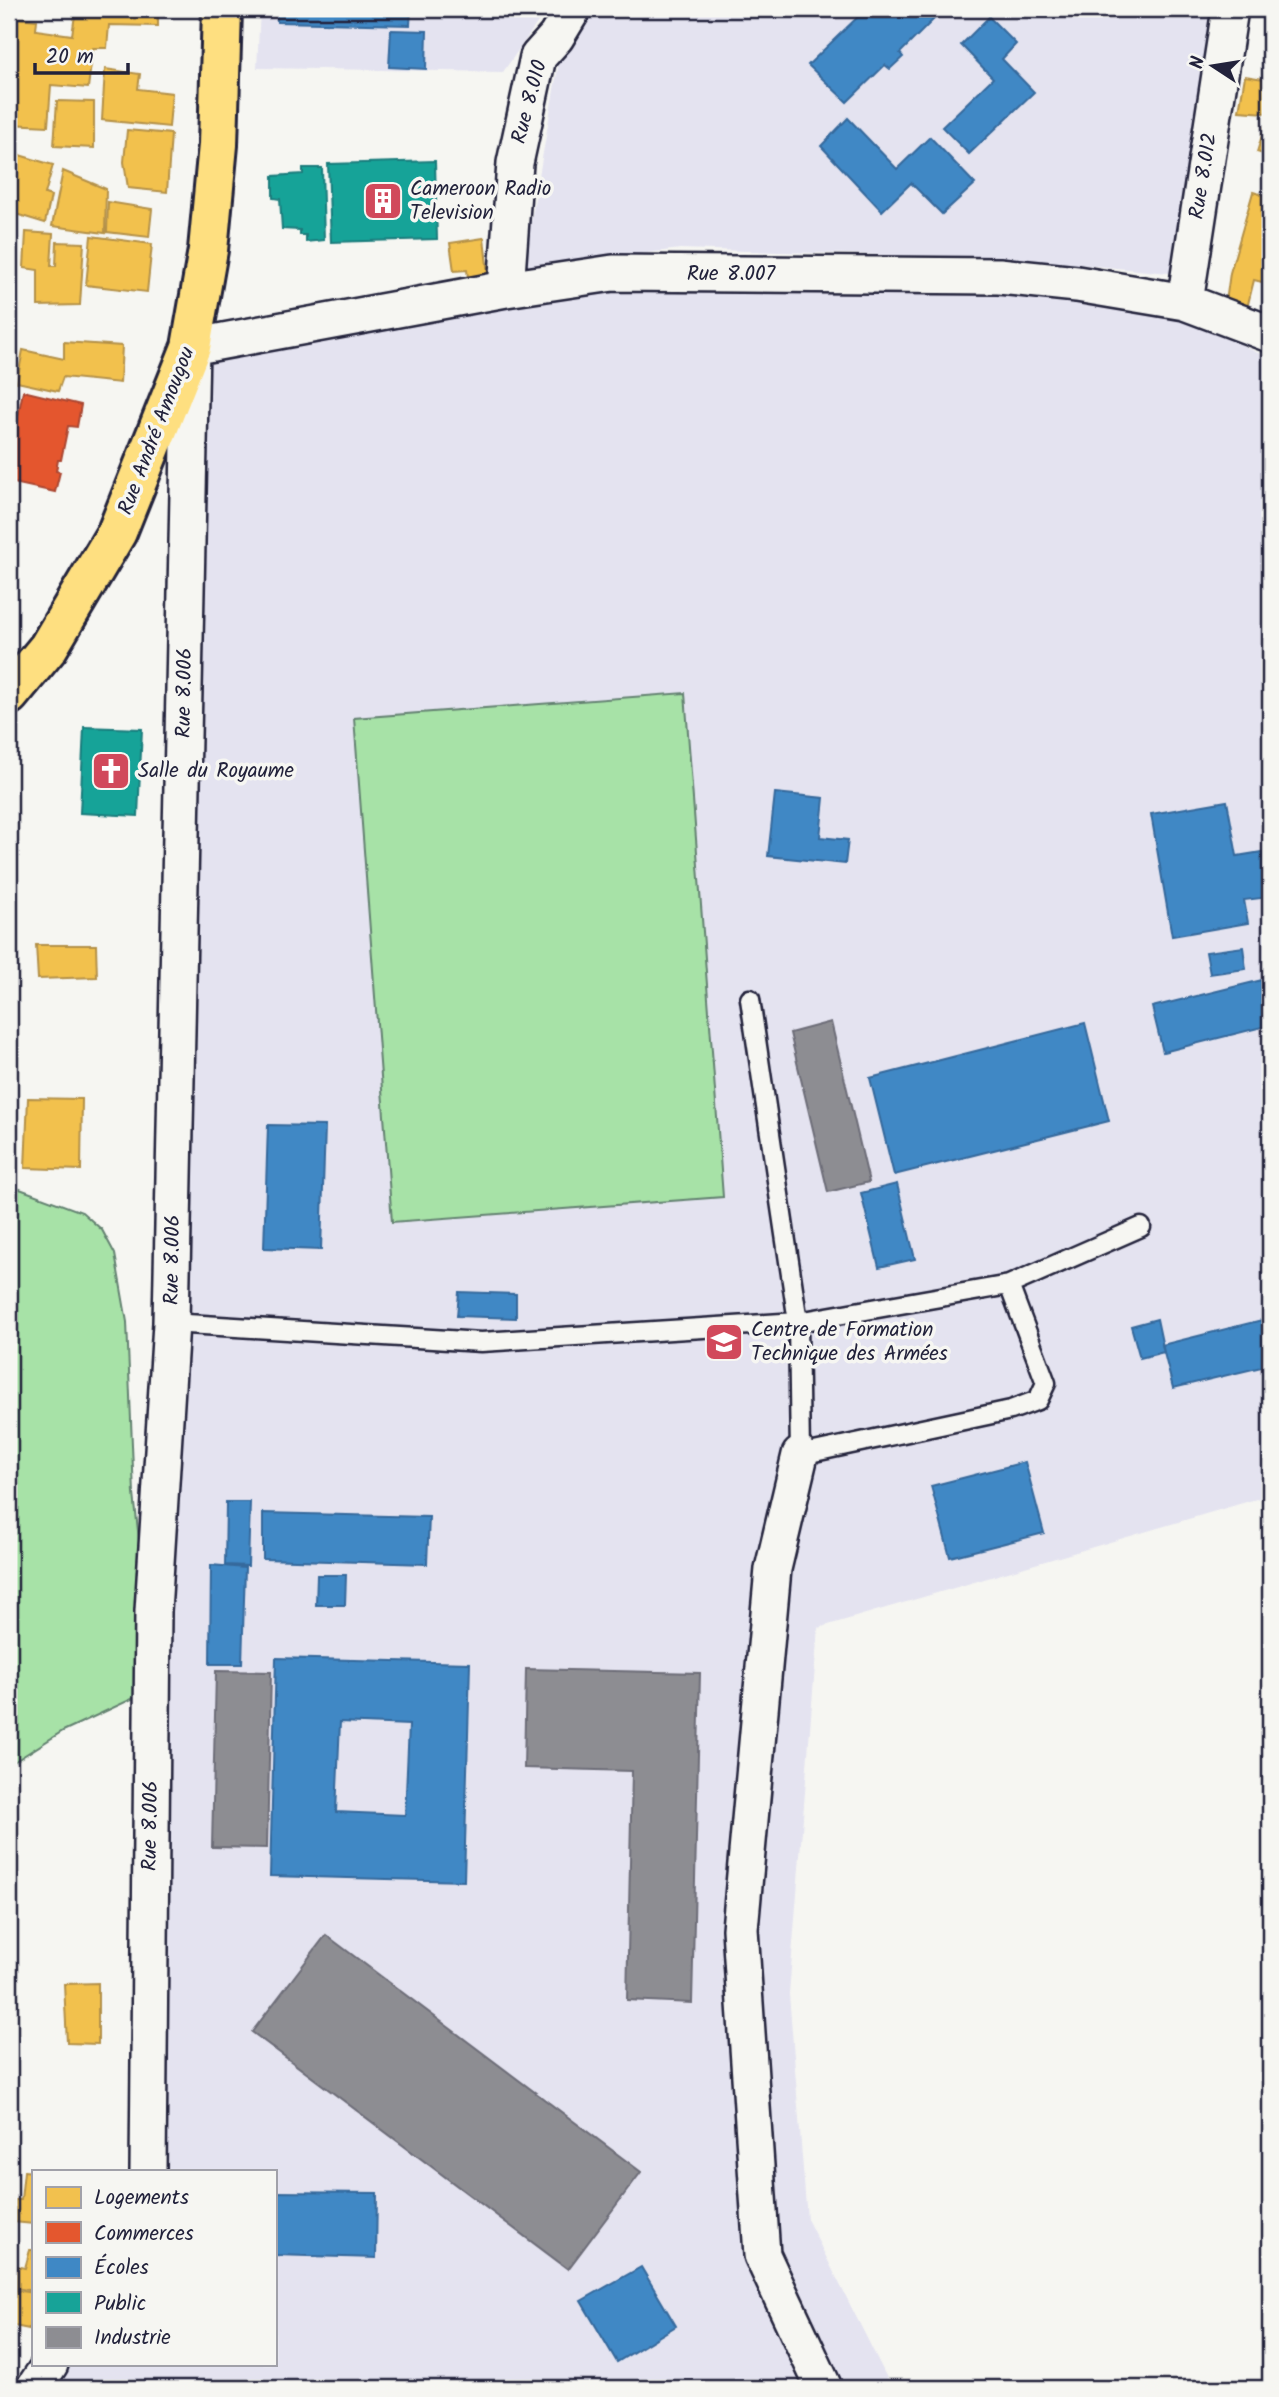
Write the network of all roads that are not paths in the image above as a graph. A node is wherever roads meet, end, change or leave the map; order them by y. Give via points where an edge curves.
1 (222, 9) edge
2 (573, 9) edge
3 (1230, 9) edge
4 (506, 289) junction
5 (1185, 302) junction
6 (1270, 334) edge
7 (191, 347) junction
8 (9, 695) edge
9 (750, 999) dead end
10 (1142, 1227) dead end
11 (1009, 1285) junction
12 (798, 1322) junction
13 (171, 1323) junction
14 (800, 1455) junction
15 (148, 2170) edge
16 (49, 2366) edge
17 (34, 2388) edge
18 (824, 2388) edge

1 - 7 main road, Rue André Amougou via 218,145 208,250
2 - 4 street, Rue 8.010 via 538,57 514,163
3 - 5 street, Rue 8.012
4 - 5 street, Rue 8.007 via 613,273 999,276
4 - 7 street, Rue 8.007
5 - 6 street, Rue 8.007
7 - 8 main road, Rue André Amougou via 117,532 48,648
7 - 13 street, Rue 8.006
9 - 12 lane
10 - 11 lane
11 - 12 lane
11 - 14 lane via 1046,1383 1038,1399 1011,1410
12 - 13 lane via 481,1342
12 - 14 lane
13 - 15 street, Rue 8.006 via 153,1611
14 - 18 street via 773,1569 740,1928 762,2255
16 - 17 street

